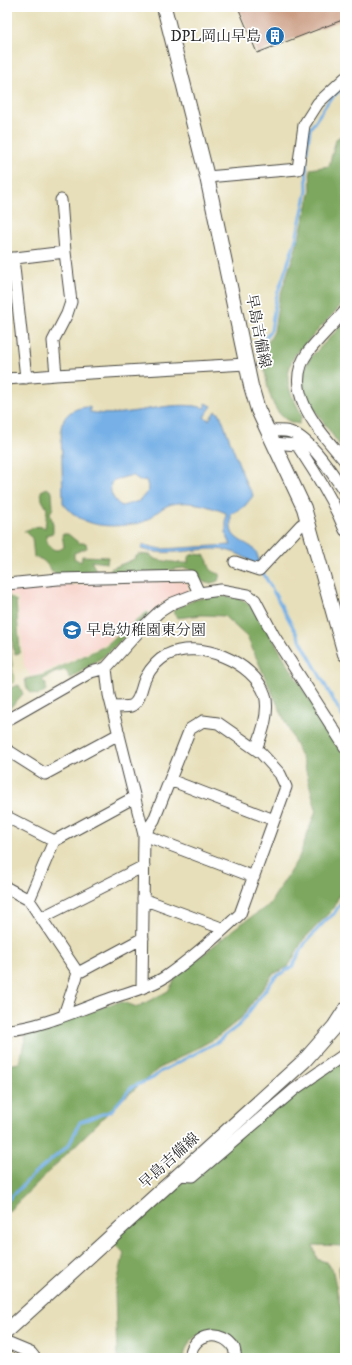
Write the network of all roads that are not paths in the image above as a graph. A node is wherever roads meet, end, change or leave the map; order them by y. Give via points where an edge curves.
1 (164, 7) edge
2 (345, 78) edge
3 (207, 177) junction
4 (61, 200) dead end
5 (65, 252) junction
6 (10, 258) edge
7 (345, 311) edge
8 (246, 364) junction
9 (56, 374) junction
10 (26, 378) junction
11 (7, 380) edge
12 (270, 437) junction
13 (345, 461) edge
14 (345, 492) edge
15 (308, 521) junction
16 (345, 530) edge
17 (235, 562) dead end
18 (7, 578) edge
19 (7, 584) edge
20 (199, 593) junction
21 (345, 654) edge
22 (106, 668) junction
23 (112, 707) junction
24 (7, 720) edge
25 (119, 734) junction
26 (345, 747) edge
27 (256, 749) junction
28 (7, 750) edge
29 (170, 780) junction
30 (135, 797) junction
31 (7, 817) edge
32 (274, 820) junction
33 (144, 835) junction
34 (54, 841) junction
35 (144, 866) junction
36 (254, 877) junction
37 (7, 888) edge
38 (143, 899) junction
39 (29, 900) junction
40 (41, 918) junction
41 (224, 929) junction
42 (142, 938) junction
43 (78, 973) junction
44 (142, 988) junction
45 (345, 1010) edge
46 (64, 1015) junction
47 (7, 1030) edge
48 (345, 1054) edge
49 (178, 1175) junction
50 (7, 1331) edge
51 (7, 1343) edge
52 (35, 1358) edge
53 (190, 1358) edge
54 (236, 1358) edge

1 - 3 main road, 早島吉備線
2 - 3 street via 318,103 304,125 298,169
3 - 8 main road, 早島吉備線
4 - 5 street
5 - 6 street
5 - 9 street via 71,302 53,341
6 - 10 street
7 - 13 street via 308,353 301,365 297,385 303,404
8 - 9 street
8 - 12 main road, 早島吉備線 via 258,410
9 - 10 street
10 - 11 street
12 - 14 street via 290,432 303,439 323,461
12 - 15 main road, 早島吉備線
12 - 16 street via 296,445 319,478
15 - 17 street via 301,525 261,568
15 - 21 main road, 早島吉備線
18 - 19 street
19 - 20 street via 58,579 190,576
20 - 22 street via 173,602 159,612
20 - 26 street via 234,591 255,600 274,636
22 - 23 street
22 - 24 street via 91,672
23 - 25 street
23 - 27 street via 131,706 137,701 145,677 154,665 168,655 186,650 206,652 233,660 246,668 260,682 266,709 263,730
25 - 28 street via 45,774
25 - 30 street
27 - 29 street via 218,723 203,721 190,729
27 - 32 street via 280,774 286,787
29 - 32 street
29 - 33 street via 154,820
30 - 33 street
30 - 34 street
31 - 34 street
32 - 36 street
33 - 35 street
33 - 36 street
34 - 39 street
35 - 38 street
35 - 40 street
36 - 41 street via 240,914
37 - 39 street
38 - 41 street
38 - 42 street
39 - 40 street
40 - 43 street
41 - 44 street via 164,977
42 - 43 street
42 - 44 street
43 - 46 street
44 - 46 street
45 - 49 main road, 早島吉備線 via 334,1027 304,1061
46 - 47 street
48 - 49 street via 295,1089 192,1176
49 - 50 main road, 早島吉備線
51 - 52 street via 31,1353
53 - 54 street via 194,1344 201,1337 213,1335 225,1340 234,1348

